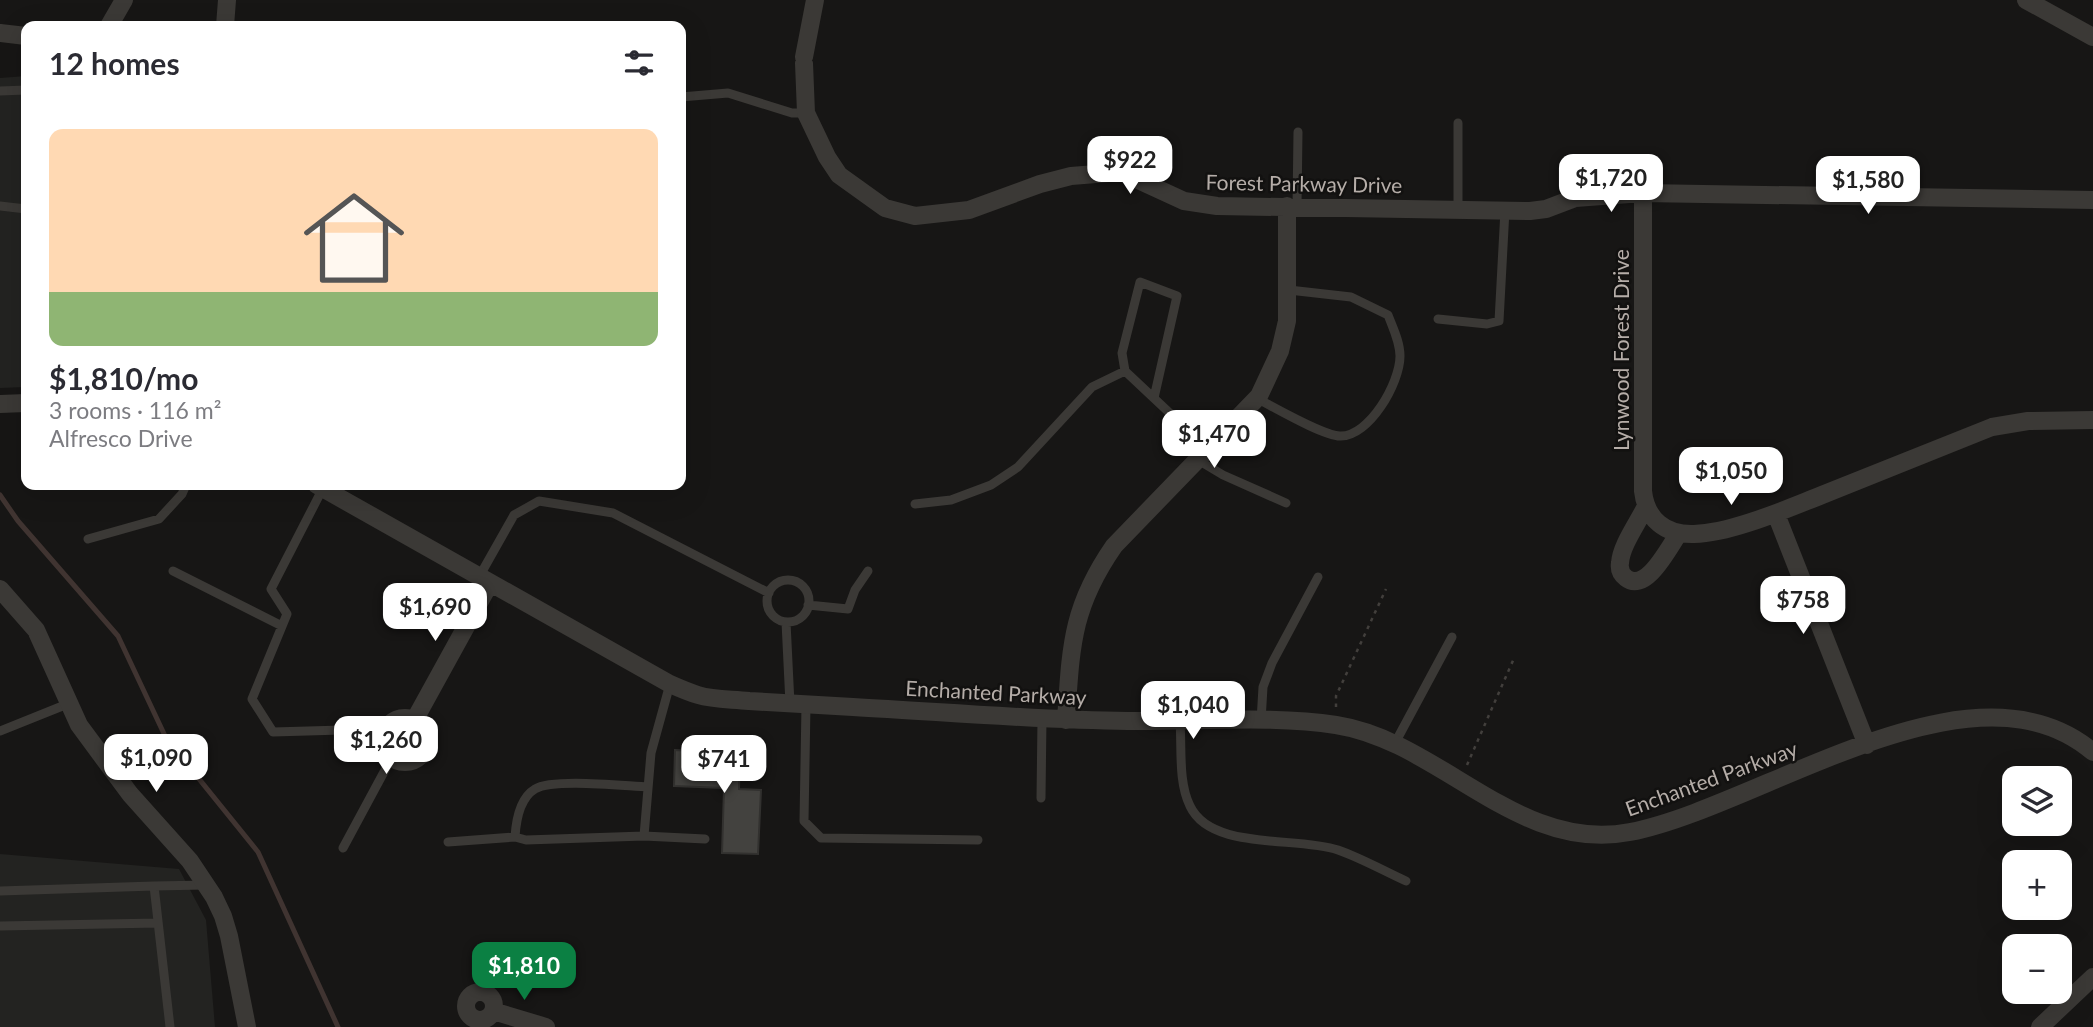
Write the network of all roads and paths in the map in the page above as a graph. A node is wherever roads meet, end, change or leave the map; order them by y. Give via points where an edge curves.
1 (124, 0) edge
2 (228, 0) edge
3 (815, 0) edge
4 (2026, 0) edge
5 (113, 21) edge
6 (226, 21) edge
7 (0, 33) edge
8 (21, 35) edge
9 (2093, 37) edge
10 (21, 90) edge
11 (0, 91) edge
12 (686, 97) edge
13 (806, 113) junction
14 (1458, 123) dead end
15 (1298, 132) dead end
16 (1643, 193) junction
17 (2093, 200) edge
18 (0, 206) edge
19 (1292, 206) junction
20 (21, 208) edge
21 (1458, 209) junction
22 (1505, 210) junction
23 (1289, 290) junction
24 (1438, 319) dead end
25 (1125, 371) junction
26 (1154, 398) junction
27 (1256, 398) junction
28 (21, 403) edge
29 (0, 404) edge
30 (2093, 420) edge
31 (1203, 454) junction
32 (184, 490) edge
33 (319, 490) edge
34 (325, 490) edge
35 (1286, 503) dead end
36 (915, 504) dead end
37 (1645, 508) junction
38 (1776, 514) junction
39 (1679, 533) junction
40 (88, 539) dead end
41 (173, 571) dead end
42 (868, 571) dead end
43 (1318, 577) dead end
44 (484, 580) junction
45 (0, 589) edge
46 (1386, 589) dead end
47 (769, 593) junction
48 (808, 605) junction
49 (786, 622) junction
50 (282, 626) junction
51 (1452, 637) dead end
52 (1515, 656) dead end
53 (670, 684) junction
54 (70, 703) junction
55 (798, 704) junction
56 (1042, 719) junction
57 (1066, 720) junction
58 (414, 721) junction
59 (1261, 721) junction
60 (1180, 722) junction
61 (1335, 725) junction
62 (0, 731) edge
63 (384, 734) junction
64 (1395, 743) junction
65 (1867, 744) junction
66 (2093, 752) edge
67 (392, 757) junction
68 (1460, 782) junction
69 (648, 787) junction
70 (1041, 798) dead end
71 (644, 836) junction
72 (515, 837) junction
73 (705, 839) dead end
74 (978, 840) dead end
75 (448, 842) dead end
76 (343, 848) dead end
77 (1406, 881) dead end
78 (207, 885) junction
79 (155, 886) junction
80 (0, 891) edge
81 (158, 923) junction
82 (0, 926) edge
83 (2093, 977) edge
84 (493, 1011) dead end
85 (170, 1027) edge
86 (247, 1027) edge
87 (546, 1027) edge
88 (2040, 1027) edge

1 - 5 street
2 - 6 street
3 - 13 street, Forest Parkway Drive via 804,60
4 - 9 street
7 - 8 street
10 - 11 lane
12 - 13 lane via 728,93
13 - 19 street, Forest Parkway Drive via 839,175 885,208 915,216 969,211 1071,176 1121,172 1184,201
14 - 21 lane
15 - 19 lane
16 - 17 street
16 - 22 street, Forest Parkway Drive via 1575,198 1546,209
16 - 37 street, Lynwood Forest Drive
18 - 20 lane
19 - 21 street, Forest Parkway Drive
19 - 23 street
21 - 22 street, Forest Parkway Drive
22 - 24 lane via 1499,321
23 - 27 street via 1280,351
23 - 27 lane via 1351,297 1388,315 1400,355 1398,369 1378,413 1353,435 1338,436
25 - 26 lane
25 - 26 lane via 1122,353 1140,282 1177,296
25 - 36 lane via 1092,387 1018,467 991,485 951,500
26 - 31 lane
27 - 31 street
28 - 29 street
30 - 38 street via 1992,427
31 - 35 lane via 1223,475
31 - 57 street via 1114,546 1099,568 1071,640
32 - 40 lane via 159,519
33 - 50 lane via 271,589 287,614
34 - 44 street, Enchanted Parkway
37 - 39 street via 1652,519
37 - 39 street, Lynwood Forest Drive via 1620,561 1625,577 1635,581 1646,578
38 - 39 street via 1696,534
38 - 65 street
41 - 50 lane
42 - 48 lane via 848,610
43 - 59 lane via 1272,663
44 - 47 lane via 514,514 539,501 613,513
44 - 53 street, Enchanted Parkway
44 - 58 street
45 - 54 street via 36,630
46 - 61 path via 1336,696
47 - 48 lane via 779,582 792,581 807,593
47 - 49 lane via 769,610
48 - 49 lane via 802,617
49 - 55 lane
50 - 63 lane via 252,699 274,732
51 - 64 lane
52 - 68 path
53 - 55 street, Enchanted Parkway via 714,698
53 - 69 lane via 651,753
54 - 62 lane
54 - 78 street via 79,724 130,794
55 - 56 street, Enchanted Parkway
55 - 74 lane via 804,821 821,838
56 - 57 street, Enchanted Parkway
56 - 70 lane
57 - 60 street, Enchanted Parkway
58 - 63 street via 393,722
58 - 67 street via 425,731 422,753 405,762
59 - 60 street, Enchanted Parkway
59 - 61 street, Enchanted Parkway
60 - 77 lane via 1184,783 1190,807 1205,825 1225,834 1336,849
61 - 64 street, Enchanted Parkway
63 - 67 street via 385,749
64 - 68 street, Enchanted Parkway
65 - 66 street, Enchanted Parkway via 1924,726 1989,717 2054,726
65 - 68 street, Enchanted Parkway via 1664,823 1597,837 1548,827
67 - 76 lane
69 - 71 lane
69 - 72 lane via 549,784 533,790 516,817
71 - 72 lane
71 - 73 lane
72 - 75 lane
78 - 79 lane
78 - 86 street via 223,916
79 - 80 lane
79 - 81 lane
81 - 82 lane
81 - 85 lane
83 - 88 street
84 - 87 street

